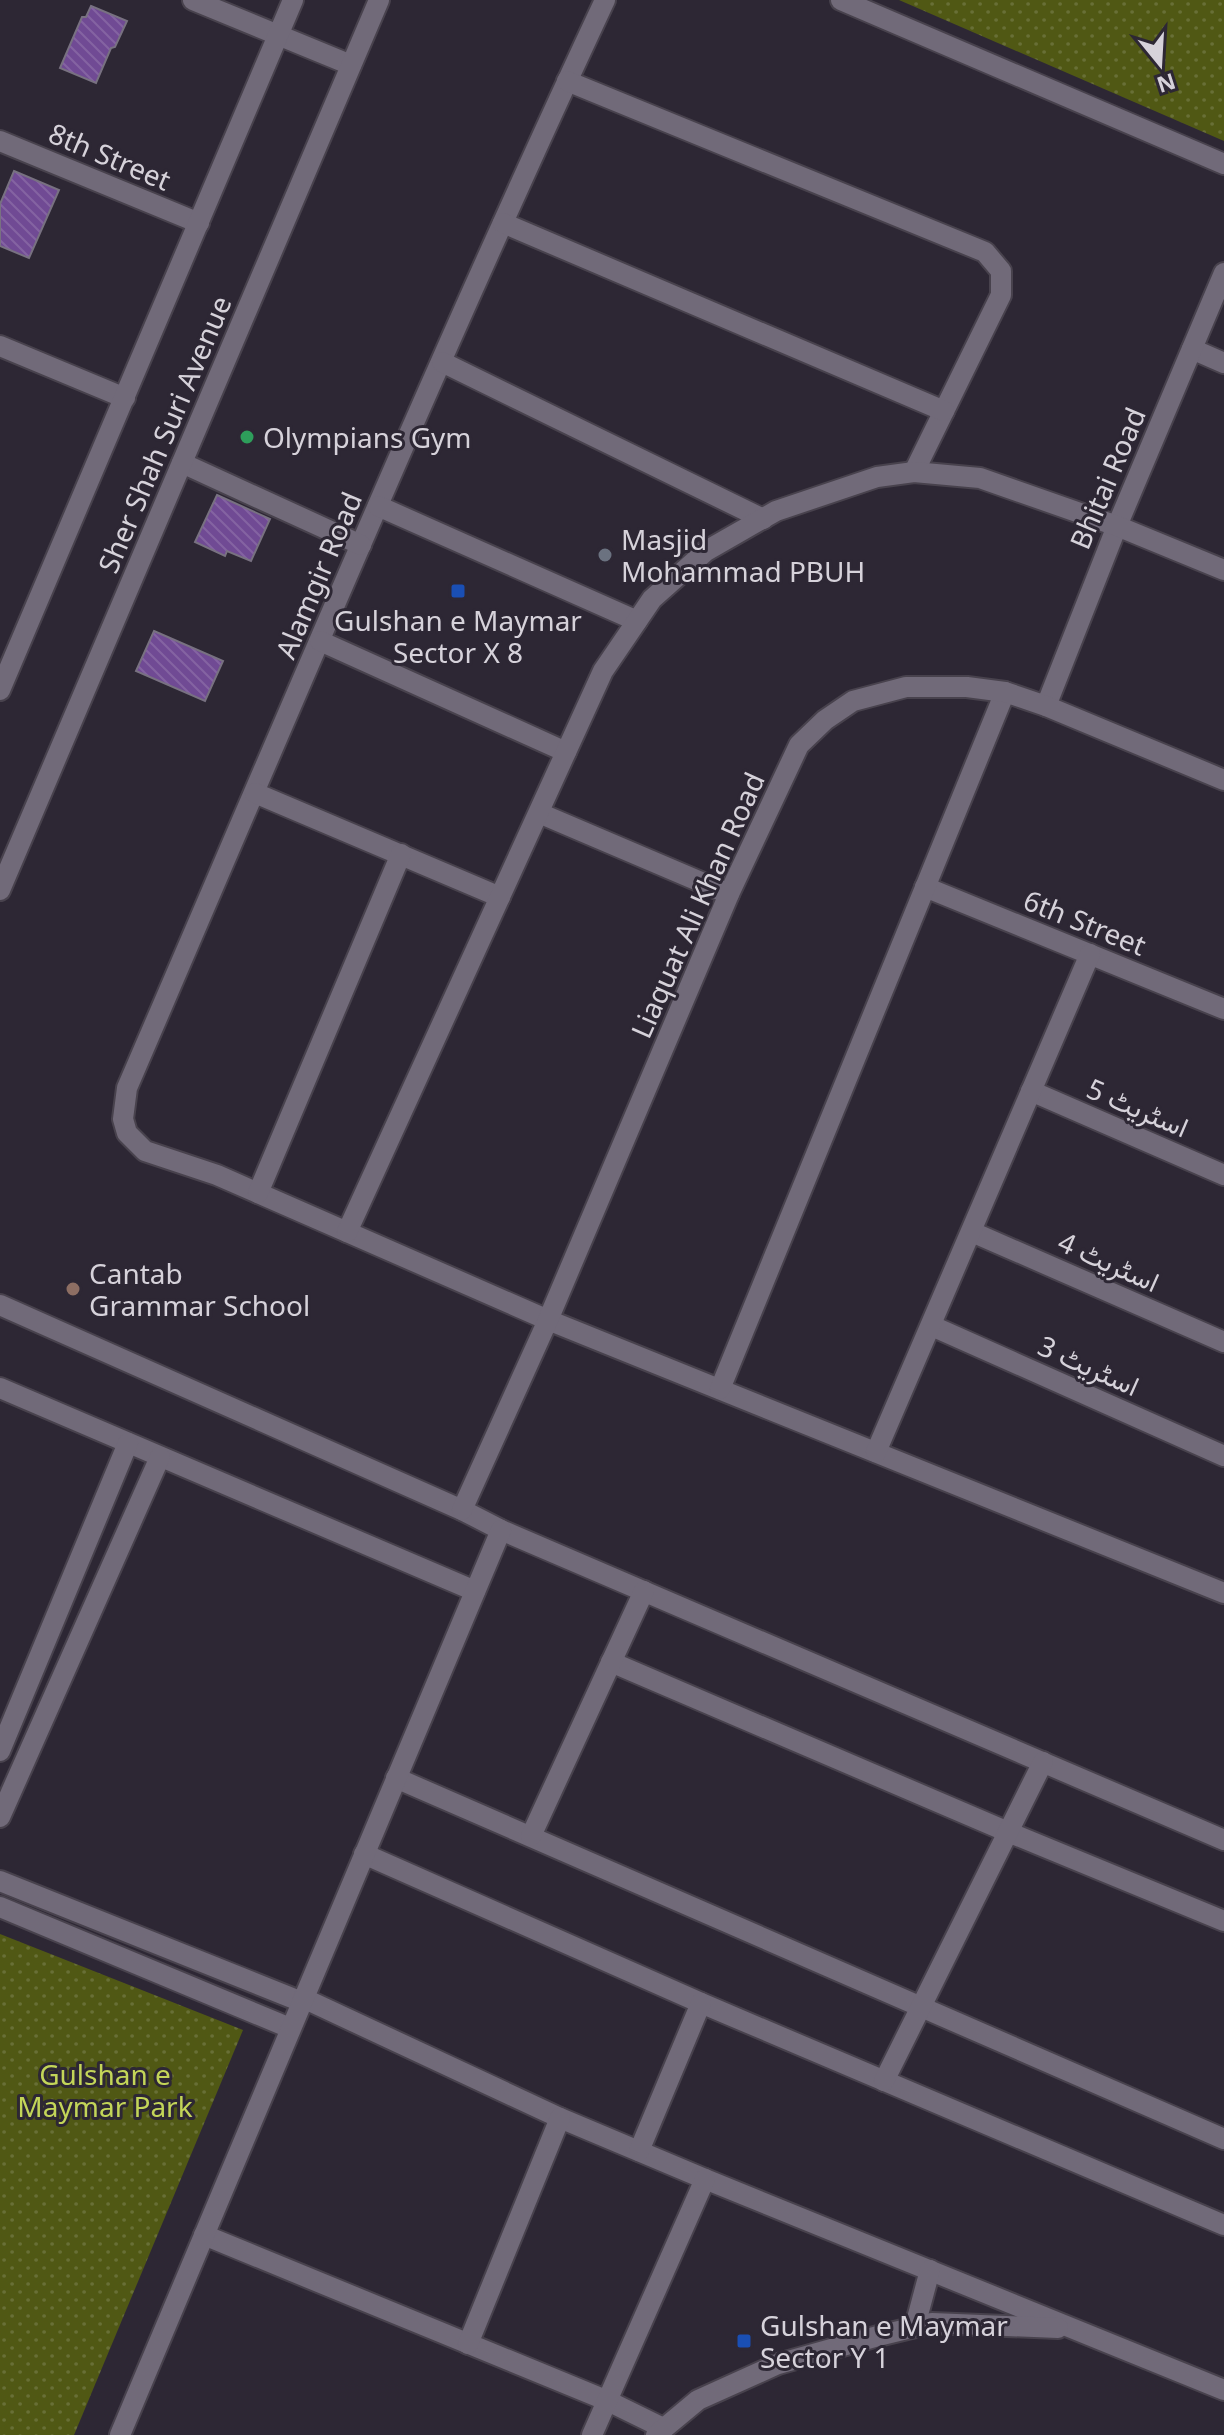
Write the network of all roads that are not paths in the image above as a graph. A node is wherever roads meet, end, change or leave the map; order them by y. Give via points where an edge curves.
1 (193, 0) edge
2 (293, 0) edge
3 (379, 0) edge
4 (605, 0) edge
5 (841, 0) edge
6 (278, 35) junction
7 (351, 65) junction
8 (567, 81) junction
9 (0, 141) edge
10 (1224, 164) edge
11 (199, 223) junction
12 (503, 223) junction
13 (1224, 273) edge
14 (0, 346) edge
15 (1192, 349) junction
16 (442, 362) junction
17 (1224, 363) edge
18 (125, 398) junction
19 (944, 411) junction
20 (182, 463) junction
21 (914, 472) junction
22 (378, 506) junction
23 (763, 519) junction
24 (1117, 526) junction
25 (361, 545) junction
26 (1224, 570) edge
27 (637, 621) junction
28 (320, 641) junction
29 (0, 690) edge
30 (1005, 692) junction
31 (1046, 706) junction
32 (566, 752) junction
33 (1224, 780) edge
34 (255, 793) junction
35 (539, 813) junction
36 (401, 854) junction
37 (925, 887) junction
38 (0, 890) edge
39 (729, 894) junction
40 (500, 897) junction
41 (1090, 954) junction
42 (1224, 1009) edge
43 (1031, 1091) junction
44 (1224, 1175) edge
45 (258, 1193) junction
46 (347, 1232) junction
47 (972, 1232) junction
48 (0, 1305) edge
49 (548, 1320) junction
50 (932, 1326) junction
51 (1224, 1342) edge
52 (0, 1388) edge
53 (720, 1389) junction
54 (128, 1443) junction
55 (876, 1452) junction
56 (1224, 1456) edge
57 (160, 1457) junction
58 (462, 1510) junction
59 (501, 1530) junction
60 (475, 1591) junction
61 (644, 1591) junction
62 (1224, 1593) edge
63 (611, 1662) junction
64 (0, 1751) edge
65 (1043, 1762) junction
66 (396, 1778) junction
67 (0, 1817) edge
68 (1008, 1832) junction
69 (531, 1836) junction
70 (1224, 1840) edge
71 (364, 1854) junction
72 (0, 1881) edge
73 (0, 1907) edge
74 (1224, 1921) edge
75 (302, 2000) junction
76 (701, 2003) junction
77 (920, 2004) junction
78 (290, 2028) junction
79 (884, 2081) junction
80 (560, 2118) junction
81 (1224, 2139) edge
82 (639, 2151) junction
83 (705, 2179) junction
84 (1224, 2225) edge
85 (204, 2235) junction
86 (930, 2270) junction
87 (915, 2326) junction
88 (1074, 2329) junction
89 (468, 2344) junction
90 (1224, 2390) edge
91 (608, 2401) junction
92 (660, 2432) edge
93 (120, 2435) edge
94 (592, 2435) edge

1 - 6 street
2 - 6 street, Sher Shah Suri Avenue
3 - 7 street, Sher Shah Suri Avenue
4 - 8 street, Alamgir Road
5 - 10 street
6 - 7 street
6 - 11 street, Sher Shah Suri Avenue
7 - 20 street, Sher Shah Suri Avenue
8 - 12 street, Alamgir Road
8 - 19 street via 985,252 1001,271 1001,295
9 - 11 street, 8th Street
11 - 18 street, Sher Shah Suri Avenue
12 - 16 street, Alamgir Road
12 - 19 street
13 - 15 street, Bhitai Road
14 - 18 street
15 - 17 street
15 - 24 street, Bhitai Road
16 - 22 street, Alamgir Road
16 - 23 street
18 - 29 street, Sher Shah Suri Avenue
19 - 21 street
20 - 25 street
20 - 38 street, Sher Shah Suri Avenue
21 - 23 street via 877,477
21 - 24 street via 980,478
22 - 25 street, Alamgir Road
22 - 27 street
23 - 27 street via 706,551 652,599
24 - 26 street
24 - 31 street, Bhitai Road
25 - 28 street, Alamgir Road
27 - 32 street via 603,671
28 - 32 street
28 - 34 street, Alamgir Road
30 - 31 street, Liaquat Ali Khan Road
30 - 37 street
30 - 39 street, Liaquat Ali Khan Road via 906,687 853,701 825,720 799,745
31 - 33 street, Liaquat Ali Khan Road
32 - 35 street
34 - 36 street
34 - 45 street, Alamgir Road via 127,1088 123,1119 127,1133 145,1151
35 - 39 street
35 - 40 street
36 - 40 street
36 - 45 street
37 - 41 street, 6th Street
37 - 53 street
39 - 49 street, Liaquat Ali Khan Road
40 - 46 street
41 - 42 street, 6th Street
41 - 43 street
43 - 44 street, اسٹریٹ 5
43 - 47 street
45 - 46 street
46 - 49 street
47 - 50 street
47 - 51 street, اسٹریٹ 4
48 - 58 street
49 - 53 street
49 - 58 street, Liaquat Ali Khan Road
50 - 55 street
50 - 56 street, اسٹریٹ 3
52 - 54 street
53 - 55 street
54 - 57 street
54 - 64 street
55 - 62 street
57 - 60 street
57 - 67 street
58 - 59 street
59 - 60 street
59 - 61 street
60 - 66 street
61 - 63 street
61 - 65 street
63 - 68 street
63 - 69 street
65 - 68 street
65 - 70 street
66 - 69 street
66 - 71 street
68 - 74 street
68 - 77 street
69 - 77 street
71 - 75 street
71 - 76 street
72 - 75 street
73 - 78 street
75 - 78 street
75 - 80 street
76 - 79 street
76 - 82 street
77 - 79 street
77 - 81 street
78 - 85 street
79 - 84 street
80 - 82 street
80 - 89 street
82 - 83 street
83 - 86 street
83 - 91 street
85 - 89 street
85 - 93 street
86 - 87 street
86 - 88 street
87 - 88 street
87 - 92 street via 778,2364 698,2400
88 - 90 street
89 - 91 street
91 - 92 street
91 - 94 street

